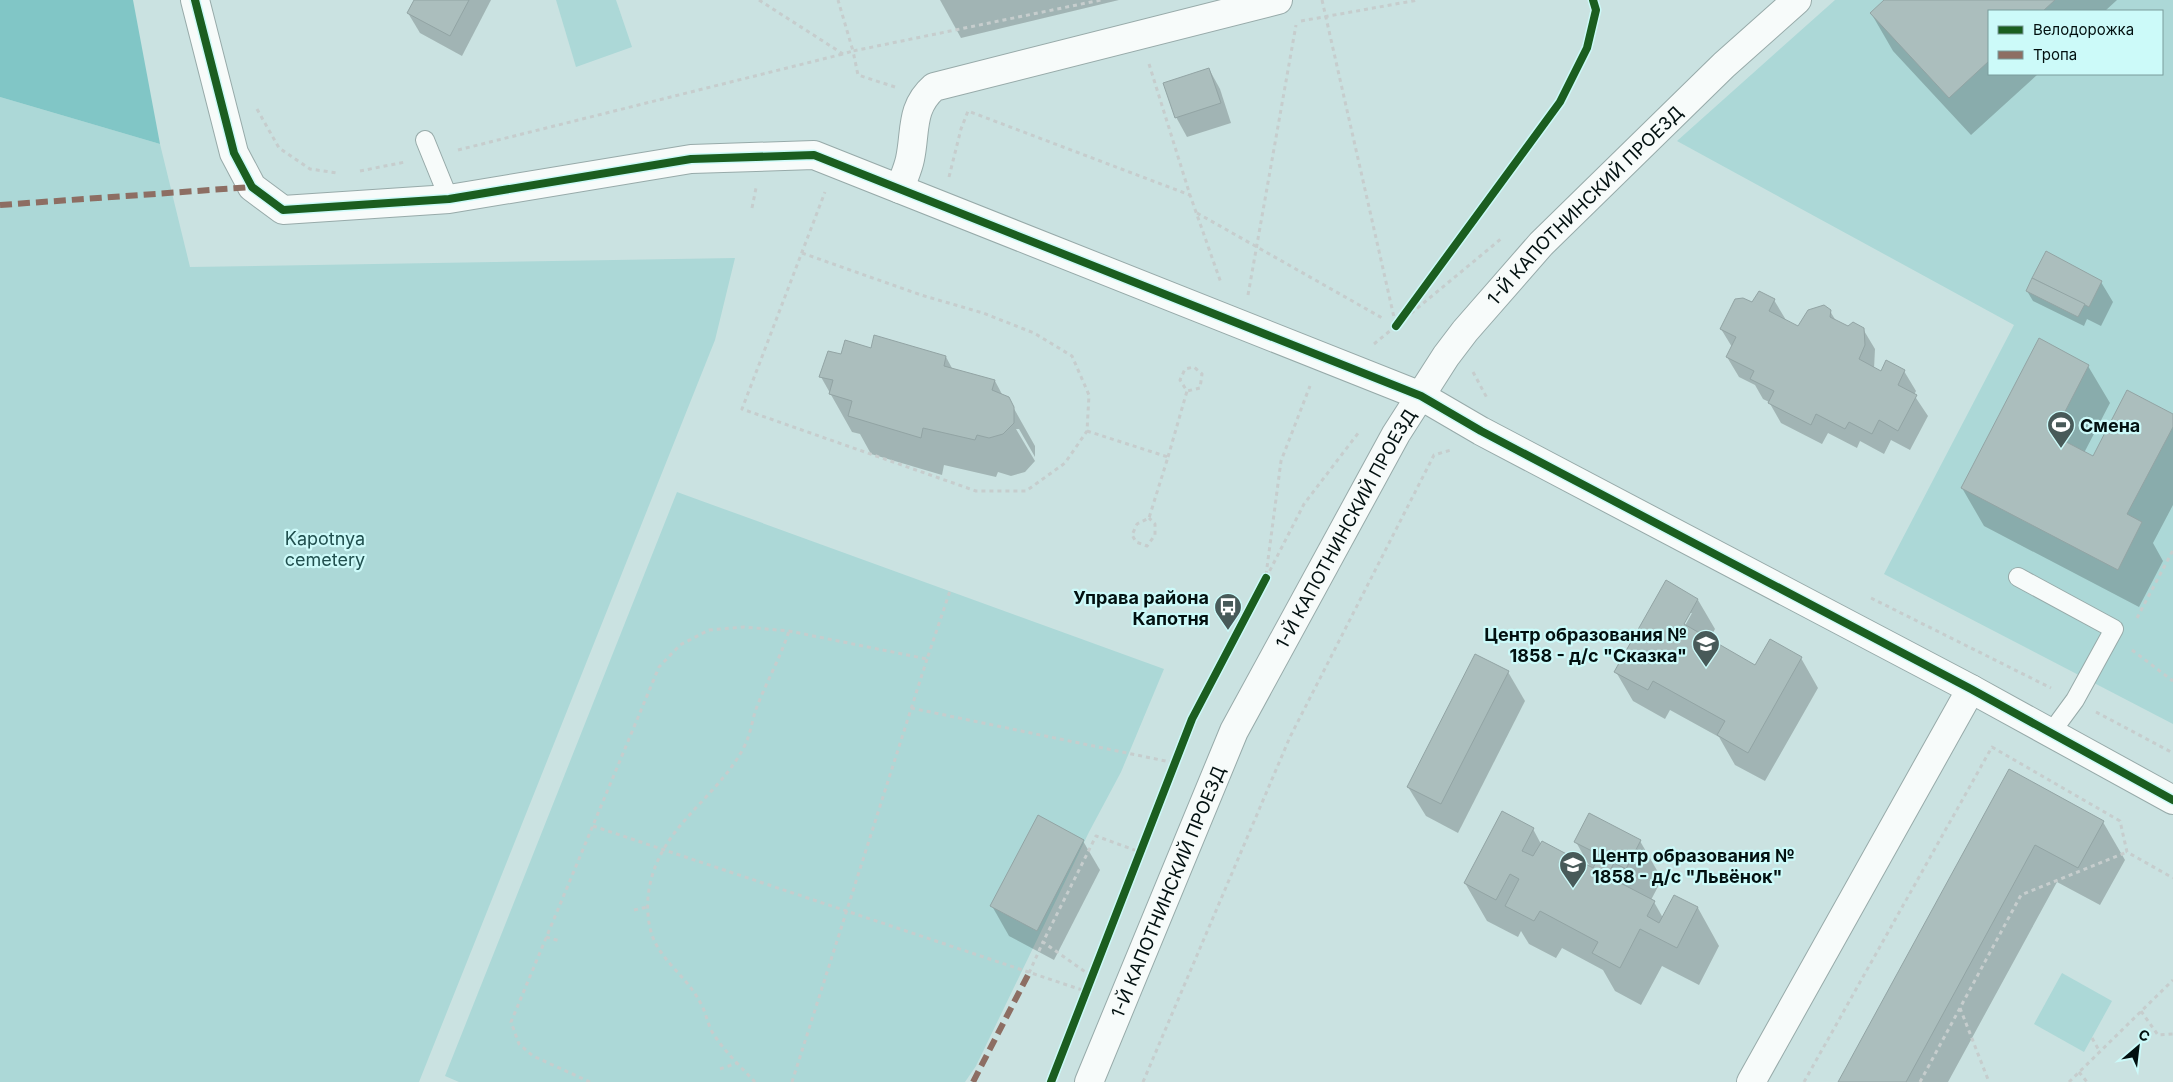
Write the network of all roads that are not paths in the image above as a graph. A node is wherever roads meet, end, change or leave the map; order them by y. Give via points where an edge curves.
1 (195, 0) edge
2 (1797, 0) edge
3 (1282, 12) edge
4 (428, 148) road end
5 (900, 189) junction
6 (449, 200) junction
7 (1422, 396) junction
8 (2018, 577) dead end
9 (1971, 689) junction
10 (2050, 734) junction
11 (2173, 800) edge
12 (1090, 1082) edge
13 (1750, 1082) edge

1 - 6 street via 234,153 252,187 283,210
2 - 7 street, 1-Й КАПОТНИНСКИЙ ПРОЕЗД via 1724,65 1541,244 1465,330
3 - 5 street via 1140,35 934,87 923,96 918,107 910,160
4 - 6 lane
5 - 6 street via 814,155 692,159
5 - 7 street
7 - 9 street via 1481,431
7 - 12 street, 1-Й КАПОТНИНСКИЙ ПРОЕЗД via 1387,451 1234,731
8 - 10 lane via 2114,629 2075,700
9 - 10 street
9 - 13 street
10 - 11 street

